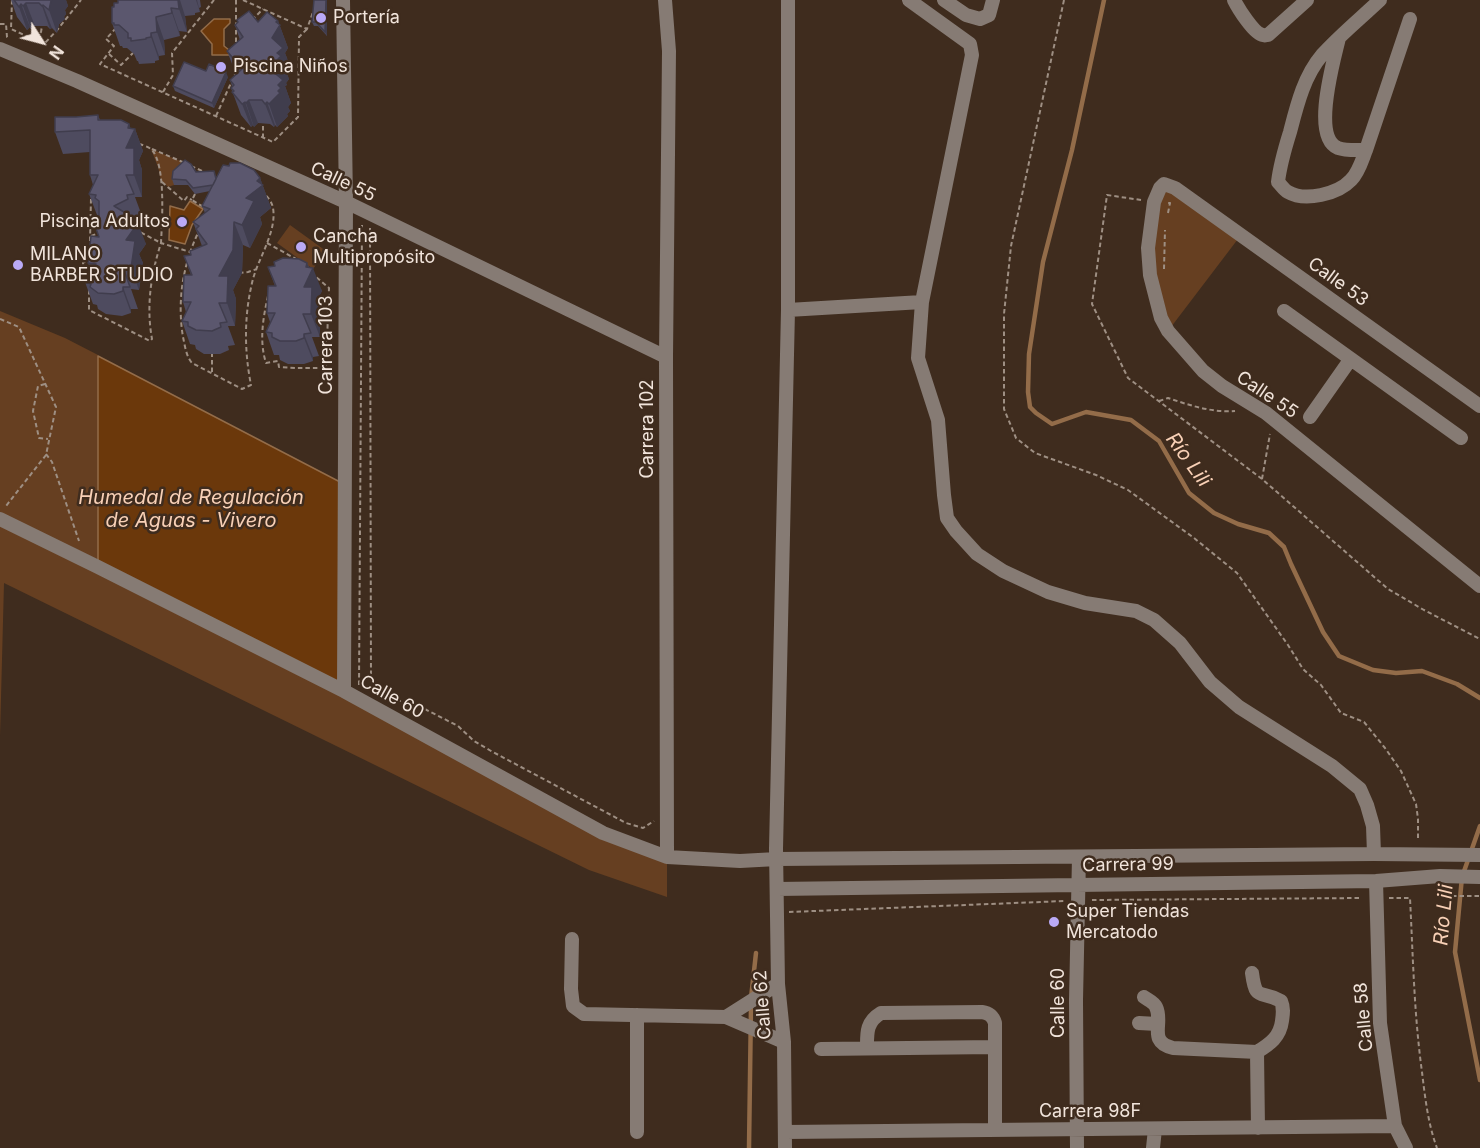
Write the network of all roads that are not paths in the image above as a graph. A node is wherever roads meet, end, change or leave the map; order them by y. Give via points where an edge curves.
1 (343, 0) edge
2 (666, 0) edge
3 (788, 0) edge
4 (909, 0) edge
5 (944, 0) edge
6 (993, 0) edge
7 (1234, 0) edge
8 (1307, 0) edge
9 (1380, 0) edge
10 (1410, 19) dead end
11 (1339, 38) junction
12 (4, 43) edge
13 (1366, 150) junction
14 (1154, 201) joint
15 (346, 202) junction
16 (922, 302) junction
17 (788, 310) junction
18 (1284, 311) dead end
19 (666, 357) junction
20 (1350, 360) junction
21 (1480, 406) edge
22 (1296, 436) junction
23 (1461, 438) dead end
24 (2, 514) edge
25 (1480, 586) edge
26 (344, 691) junction
27 (1374, 854) junction
28 (1480, 855) edge
29 (667, 857) junction
30 (1079, 857) junction
31 (777, 859) junction
32 (1480, 877) edge
33 (1376, 880) junction
34 (1078, 884) junction
35 (777, 889) junction
36 (572, 939) dead end
37 (1252, 973) dead end
38 (778, 984) junction
39 (1144, 998) dead end
40 (637, 1015) junction
41 (726, 1017) junction
42 (1140, 1023) dead end
43 (1157, 1024) junction
44 (784, 1042) junction
45 (995, 1047) junction
46 (867, 1048) junction
47 (821, 1049) dead end
48 (1257, 1052) junction
49 (1395, 1126) junction
50 (1258, 1128) junction
51 (1077, 1129) junction
52 (1155, 1129) junction
53 (995, 1130) junction
54 (637, 1132) dead end
55 (785, 1132) junction
56 (785, 1148) edge
57 (1077, 1148) edge
58 (1153, 1148) edge
59 (1406, 1148) edge

1 - 15 street, Carrera 103
2 - 19 street, Carrera 102
3 - 17 street, Calle 62
4 - 16 street via 970,44 972,56
5 - 6 street via 980,19 989,15
7 - 8 street via 1248,22 1264,36
9 - 11 street
10 - 13 street
11 - 13 street via 1325,106 1328,139 1337,147
11 - 13 street via 1321,56 1302,90 1278,182 1287,192 1299,196 1315,197 1339,189 1358,170
12 - 15 street, Calle 55 via 77,81
14 - 21 street, Calle 53 via 1164,184 1175,188
14 - 22 street, Calle 55 via 1148,248 1150,275 1168,331 1203,371
15 - 19 street, Calle 55
15 - 26 street, Carrera 103
16 - 17 street
16 - 27 street via 918,358 938,420 947,518 956,531 977,554 1003,572 1085,603 1136,611 1154,620 1180,644 1210,682 1239,707 1332,766 1360,789 1373,826
17 - 31 street, Calle 62
18 - 20 street
19 - 29 street, Carrera 102
20 - 22 street
20 - 23 street
22 - 25 street, Calle 55
24 - 26 street, Calle 60
26 - 29 street, Calle 60 via 601,832
27 - 28 street, Carrera 99
27 - 30 street, Carrera 99
29 - 31 street, Calle 60
30 - 31 street, Carrera 99
30 - 34 street, Calle 60
31 - 35 street, Calle 62
32 - 33 street, Carrera 99
33 - 34 street, Carrera 99
33 - 49 street, Calle 58 via 1380,1023
34 - 35 street, Carrera 99
34 - 51 street, Calle 60
35 - 38 street, Calle 62
36 - 40 street via 573,1006 584,1014
37 - 48 street via 1254,990 1281,1001 1283,1006 1277,1037
38 - 41 street
38 - 44 street, Calle 62
39 - 43 street via 1156,1006
40 - 41 street
40 - 54 street
41 - 44 street
42 - 43 street
43 - 48 street via 1161,1043 1173,1048
44 - 55 street, Calle 62
45 - 46 street
45 - 46 street via 994,1020 982,1012 880,1013 870,1021
45 - 53 street
46 - 47 street
48 - 50 street
49 - 50 street, Carrera 98F
49 - 59 street, Calle 58
50 - 52 street, Carrera 98F
51 - 52 street, Carrera 98F
51 - 53 street, Carrera 98F
51 - 57 street, Calle 60
52 - 58 street
53 - 55 street, Carrera 98F
55 - 56 street, Calle 62

